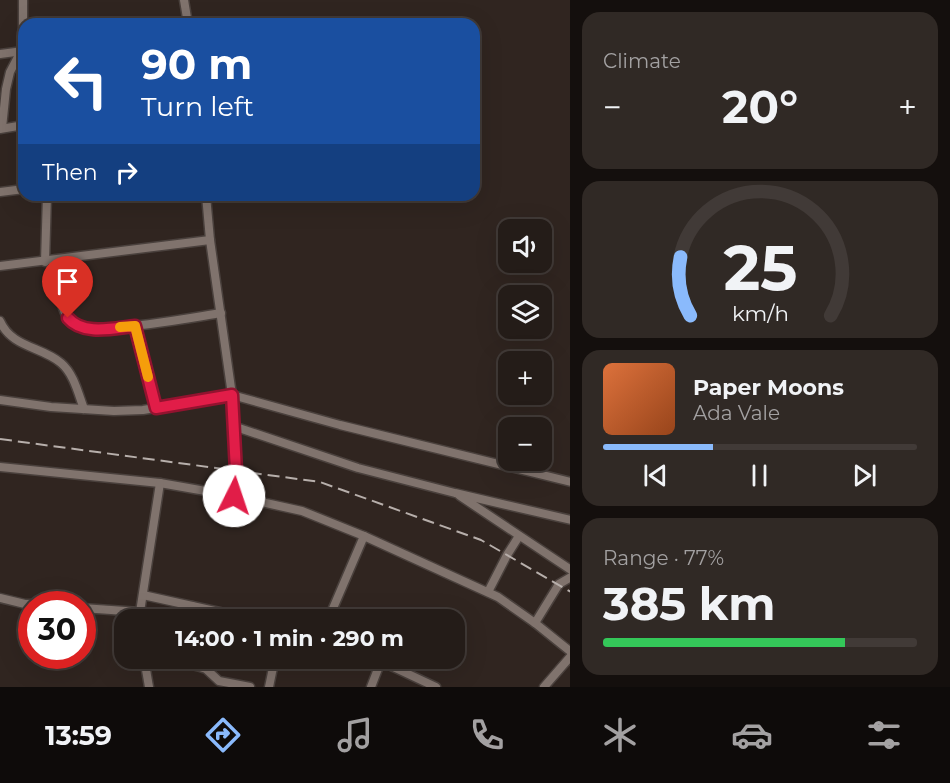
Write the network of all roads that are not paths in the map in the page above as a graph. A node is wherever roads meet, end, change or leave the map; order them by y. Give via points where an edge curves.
1 (23, 0) edge
2 (184, 0) edge
3 (24, 18) edge
4 (187, 18) edge
5 (18, 52) edge
6 (0, 54) edge
7 (18, 58) edge
8 (18, 126) edge
9 (1, 129) edge
10 (18, 190) edge
11 (0, 192) edge
12 (47, 201) edge
13 (207, 201) edge
14 (210, 240) junction
15 (58, 260) junction
16 (45, 262) junction
17 (0, 267) edge
18 (221, 313) junction
19 (0, 321) edge
20 (135, 326) junction
21 (232, 395) junction
22 (0, 400) edge
23 (156, 408) junction
24 (84, 409) junction
25 (233, 426) junction
26 (0, 467) edge
27 (570, 482) edge
28 (160, 483) junction
29 (454, 493) junction
30 (234, 496) junction
31 (570, 520) edge
32 (364, 536) junction
33 (519, 536) junction
34 (570, 570) edge
35 (570, 577) edge
36 (488, 592) junction
37 (144, 596) junction
38 (0, 597) edge
39 (18, 602) edge
40 (192, 606) junction
41 (142, 609) edge
42 (192, 609) edge
43 (206, 609) edge
44 (333, 609) edge
45 (96, 610) edge
46 (114, 612) edge
47 (535, 622) junction
48 (570, 654) edge
49 (146, 669) edge
50 (206, 669) edge
51 (273, 669) edge
52 (376, 669) edge
53 (397, 669) edge
54 (220, 684) edge
55 (149, 687) edge
56 (250, 687) edge
57 (269, 687) edge
58 (371, 687) edge
59 (436, 687) edge
60 (544, 687) edge

1 - 3 street
2 - 4 street
5 - 6 street
7 - 9 street via 10,72
8 - 9 street
10 - 11 street
12 - 16 street
13 - 14 street
14 - 15 street
14 - 18 street
15 - 16 street
15 - 20 street via 63,308 71,322 86,329
16 - 17 street
18 - 20 street
18 - 21 street
19 - 24 street via 4,330 23,344 61,363 72,376
20 - 23 street
21 - 23 street
21 - 25 street
21 - 27 street
22 - 24 street
23 - 24 street
25 - 29 street via 358,468
25 - 30 street
26 - 28 street
28 - 30 street
28 - 37 street
29 - 31 street
29 - 33 street
30 - 32 street via 302,511
32 - 36 street
32 - 44 street
33 - 34 street
33 - 36 street
35 - 47 street via 559,584
36 - 47 street
37 - 40 street
37 - 41 street
38 - 39 street
40 - 42 street
40 - 43 street
45 - 46 street
47 - 48 street
48 - 60 street
49 - 55 street
50 - 54 street
51 - 57 street
52 - 58 street
53 - 59 street
54 - 56 street

